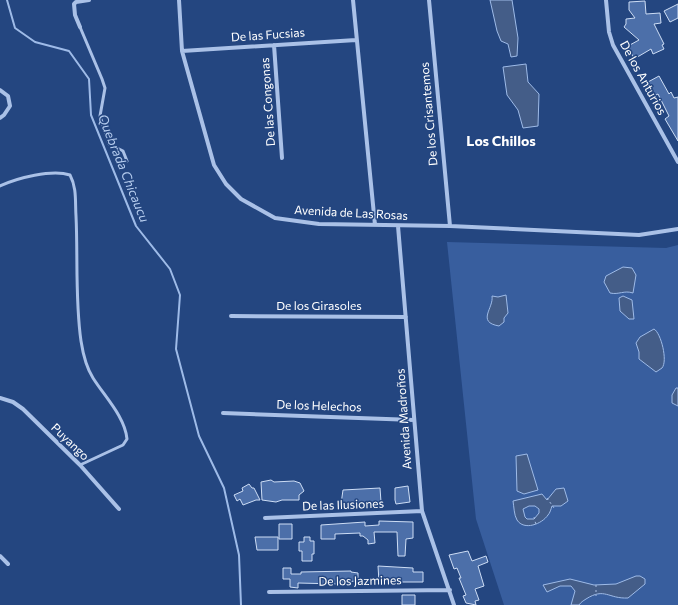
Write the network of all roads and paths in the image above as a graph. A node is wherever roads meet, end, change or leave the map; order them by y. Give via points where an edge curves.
1 (89, 0) edge
2 (179, 0) edge
3 (353, 0) edge
4 (429, 0) edge
5 (606, 0) edge
6 (80, 27) joint
7 (356, 40) junction
8 (274, 45) junction
9 (182, 51) junction
10 (0, 90) edge
11 (0, 118) edge
12 (282, 158) dead end
13 (127, 161) dead end
14 (678, 162) edge
15 (0, 186) edge
16 (375, 224) junction
17 (398, 226) junction
18 (450, 226) junction
19 (678, 230) edge
20 (231, 316) dead end
21 (406, 317) junction
22 (0, 398) edge
23 (223, 413) dead end
24 (414, 420) junction
25 (80, 465) junction
26 (547, 498) dead end
27 (554, 508) dead end
28 (119, 509) dead end
29 (422, 511) junction
30 (534, 517) dead end
31 (265, 518) dead end
32 (536, 525) dead end
33 (0, 556) edge
34 (8, 564) dead end
35 (596, 584) dead end
36 (450, 590) junction
37 (269, 592) dead end
38 (596, 596) dead end
39 (454, 605) edge

1 - 6 street via 74,4
2 - 9 street, Avenida de Las Rosas
3 - 7 street
4 - 18 street, De los Crisantemos
5 - 14 street, De los Anturios via 613,45
6 - 13 lane via 105,88 100,116 105,135 109,144 123,151
7 - 8 street, De las Fucsias
7 - 16 street
8 - 9 street, De las Fucsias
8 - 12 street, De las Congonas
9 - 16 street, Avenida de Las Rosas via 214,165 226,184 241,198 276,218 319,224
10 - 11 street via 8,96 10,106
15 - 25 lane via 36,175 62,172 70,175 74,182 78,230 79,322 84,356 93,377 120,419 127,439 123,445
16 - 17 street, Avenida de Las Rosas
17 - 18 street, Avenida de Las Rosas
17 - 21 street, Avenida Madroños
18 - 19 street, Avenida de Las Rosas via 639,234
20 - 21 street, De los Girasoles
21 - 24 street, Avenida Madroños
22 - 25 street, Puyango via 13,402 23,409
23 - 24 street, De los Helechos
24 - 29 street, Avenida Madroños
25 - 28 street, Puyango
26 - 27 path
29 - 31 street, De las Ilusiones
29 - 36 street, Avenida Madroños
30 - 32 path
33 - 34 street
35 - 38 path
36 - 37 street, De los Jazmines
36 - 39 street, Avenida Madroños

